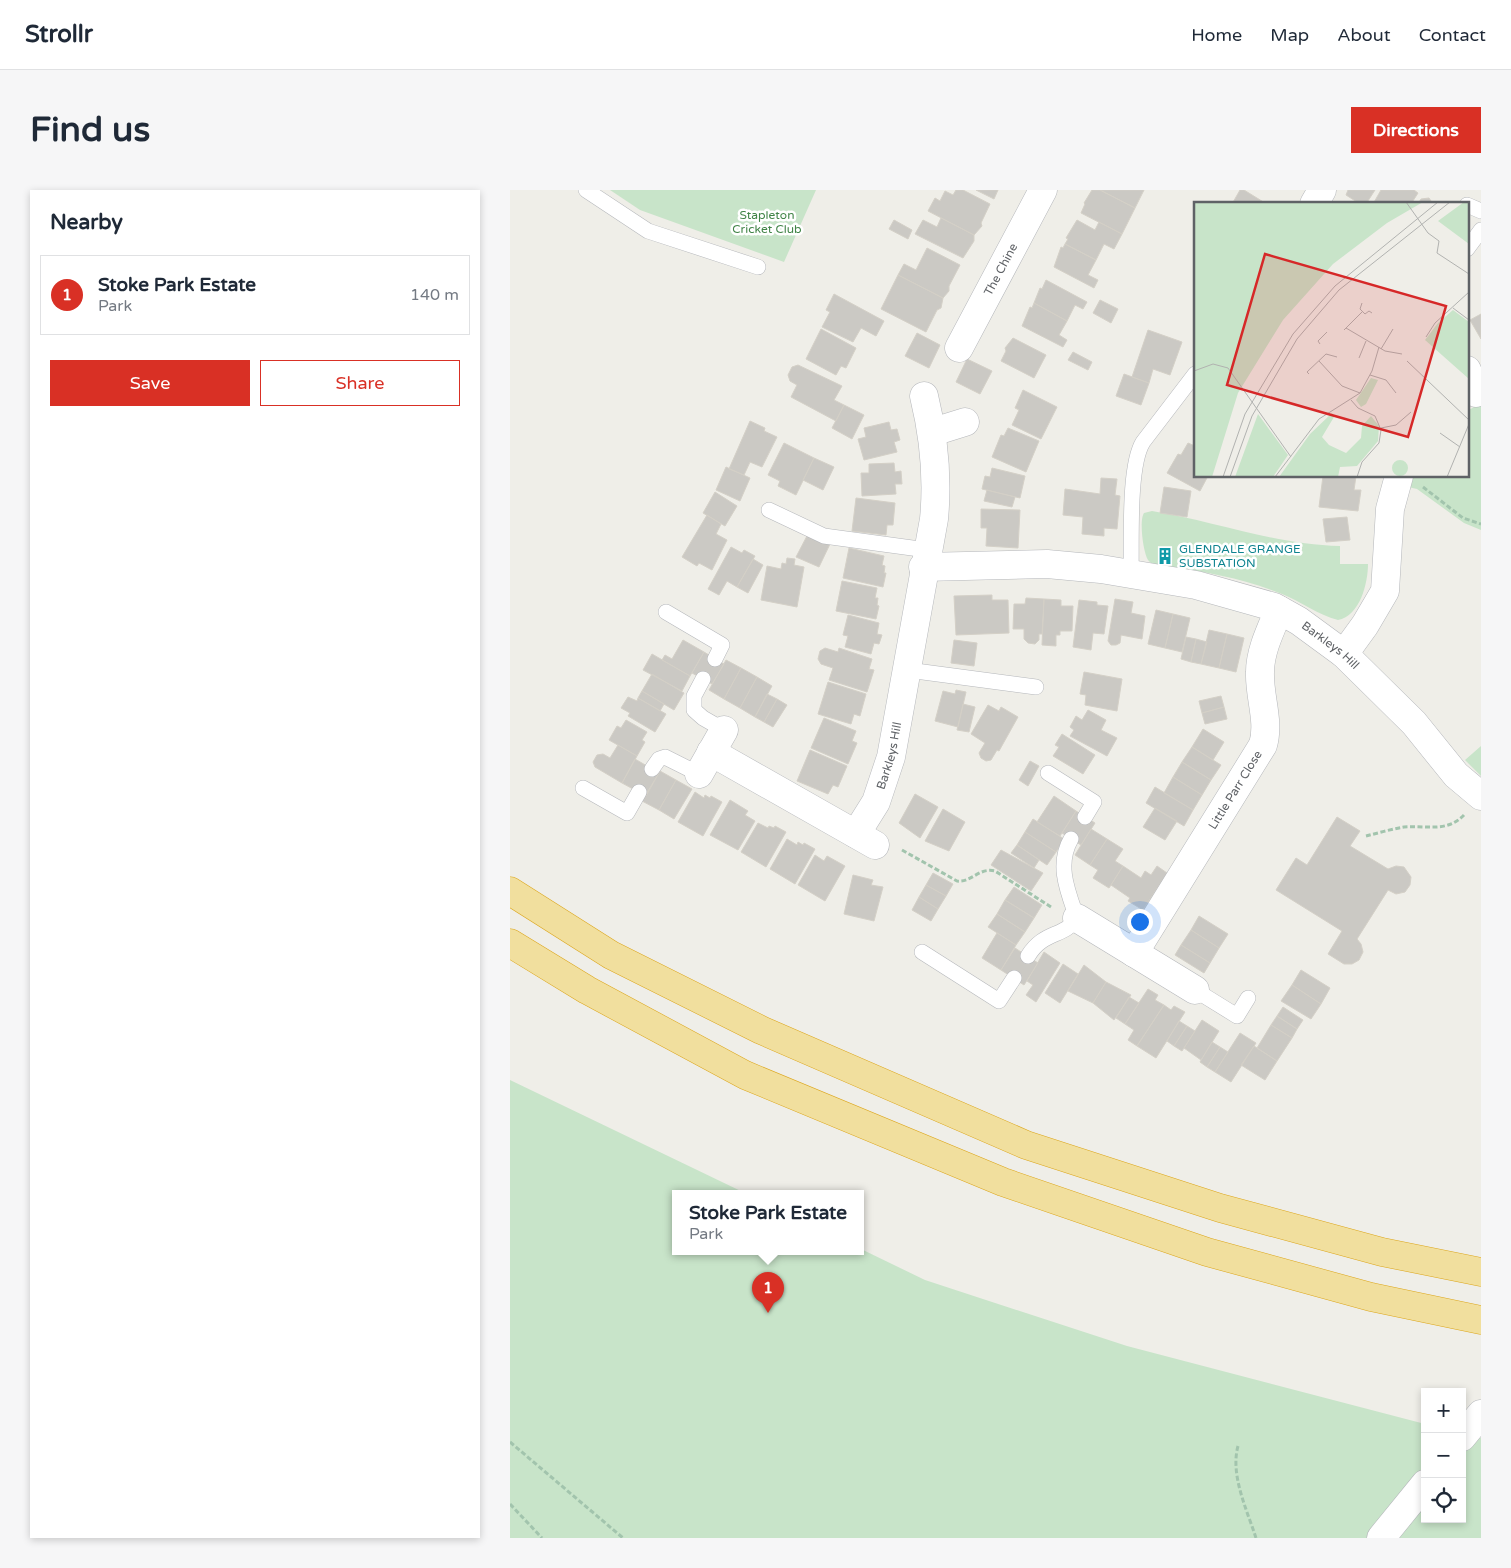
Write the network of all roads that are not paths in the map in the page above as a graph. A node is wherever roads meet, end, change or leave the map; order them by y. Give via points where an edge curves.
1 (586, 190) edge
2 (1043, 190) edge
3 (1322, 190) edge
4 (1315, 202) edge
5 (1468, 205) edge
6 (1481, 211) edge
7 (1481, 230) edge
8 (1468, 248) edge
9 (758, 267) dead end
10 (959, 348) dead end
11 (1194, 375) edge
12 (924, 396) dead end
13 (965, 422) dead end
14 (933, 432) junction
15 (1408, 479) edge
16 (769, 510) dead end
17 (925, 558) junction
18 (1131, 573) junction
19 (1279, 610) junction
20 (666, 612) dead end
21 (1344, 654) junction
22 (714, 659) dead end
23 (908, 670) junction
24 (703, 679) dead end
25 (1036, 687) dead end
26 (711, 752) junction
27 (652, 769) dead end
28 (1048, 773) dead end
29 (583, 788) dead end
30 (639, 792) dead end
31 (1481, 796) edge
32 (1085, 817) dead end
33 (1071, 838) dead end
34 (510, 891) edge
35 (1076, 920) junction
36 (510, 943) edge
37 (922, 952) dead end
38 (1134, 953) junction
39 (1028, 956) dead end
40 (1014, 978) dead end
41 (1195, 990) joint
42 (1248, 998) dead end
43 (1481, 1272) edge
44 (1481, 1320) edge
45 (1481, 1414) edge
46 (1465, 1433) edge
47 (1421, 1489) edge
48 (1381, 1538) edge

1 - 9 lane via 648,231
2 - 10 street, The Chine
3 - 4 street
5 - 6 lane
7 - 8 lane
11 - 18 lane via 1137,453
12 - 14 street, Barkleys Hill
13 - 14 street
14 - 17 street, Barkleys Hill via 936,502
15 - 21 street via 1390,509 1385,591
16 - 17 lane, Barkleys Hill via 824,536
17 - 18 street, Barkleys Hill via 1047,564
17 - 23 street, Barkleys Hill
18 - 19 street, Barkleys Hill via 1237,595
19 - 21 street, Barkleys Hill
19 - 38 street, Little Parr Close via 1265,646 1260,671 1266,726 1263,745
20 - 22 lane via 722,645
21 - 31 street, Barkleys Hill via 1414,723 1456,775
23 - 25 lane
23 - 26 street, Barkleys Hill via 884,782 866,839
24 - 26 lane via 694,696 694,710 703,718
26 - 27 lane via 665,757
28 - 32 lane via 1094,802
29 - 30 lane via 627,813
33 - 35 lane via 1064,875
34 - 43 highway via 611,955 761,1030 1026,1145 1220,1208 1382,1252
35 - 38 street
35 - 39 lane via 1072,927 1038,942
36 - 44 highway via 587,990 745,1075 1003,1182 1207,1252 1371,1297
37 - 40 lane via 999,1001
38 - 41 street
41 - 42 lane via 1237,1016
45 - 46 street
47 - 48 street

